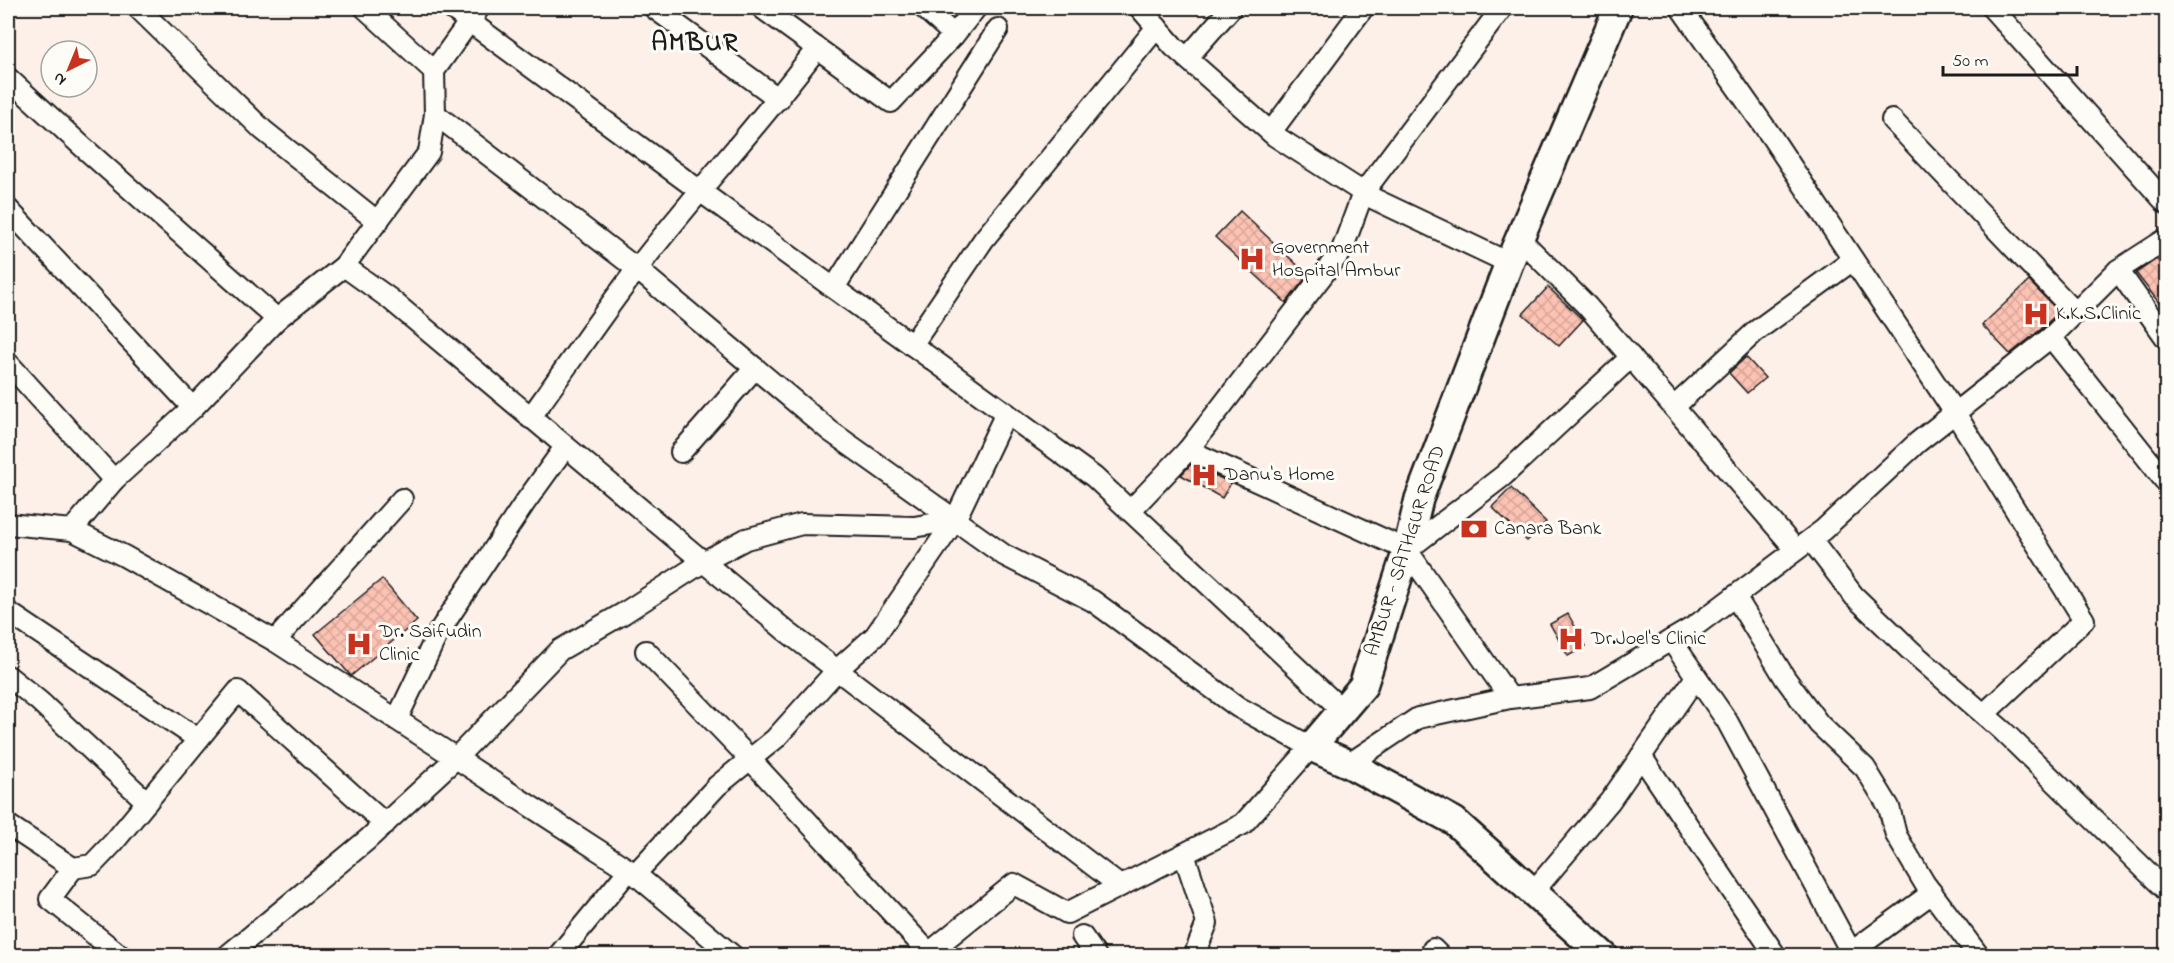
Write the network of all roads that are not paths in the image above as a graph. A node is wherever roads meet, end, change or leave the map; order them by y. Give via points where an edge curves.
1 (138, 8) edge
2 (365, 8) edge
3 (451, 8) edge
4 (654, 8) edge
5 (762, 8) edge
6 (924, 8) edge
7 (976, 8) edge
8 (1140, 8) edge
9 (1230, 8) edge
10 (1363, 8) edge
11 (1502, 8) edge
12 (1618, 8) edge
13 (1681, 8) edge
14 (1992, 8) edge
15 (474, 15) edge
16 (1157, 27) junction
17 (998, 29) dead end
18 (954, 35) junction
19 (817, 48) junction
20 (1186, 58) junction
21 (434, 71) junction
22 (8, 78) edge
23 (779, 99) junction
24 (435, 114) junction
25 (1892, 120) dead end
26 (1271, 132) junction
27 (700, 191) junction
28 (1364, 193) junction
29 (2166, 203) edge
30 (8, 209) edge
31 (378, 222) junction
32 (1519, 238) junction
33 (2166, 239) edge
34 (1853, 260) junction
35 (1509, 263) junction
36 (344, 267) junction
37 (637, 269) junction
38 (2118, 270) junction
39 (834, 288) junction
40 (2076, 312) junction
41 (277, 319) junction
42 (2051, 337) junction
43 (2166, 338) edge
44 (912, 345) junction
45 (1631, 357) junction
46 (8, 363) edge
47 (755, 368) junction
48 (1674, 407) junction
49 (193, 408) junction
50 (1006, 413) junction
51 (1955, 413) junction
52 (531, 418) junction
53 (565, 447) junction
54 (1188, 450) junction
55 (681, 452) dead end
56 (114, 480) junction
57 (2166, 482) edge
58 (402, 499) dead end
59 (1130, 511) junction
60 (955, 520) junction
61 (8, 524) edge
62 (72, 530) junction
63 (1804, 545) junction
64 (1407, 550) junction
65 (703, 562) junction
66 (1735, 596) junction
67 (8, 612) edge
68 (1671, 640) junction
69 (275, 641) junction
70 (646, 651) dead end
71 (837, 670) junction
72 (8, 676) edge
73 (1696, 677) junction
74 (1510, 698) junction
75 (1342, 711) junction
76 (1984, 714) junction
77 (397, 719) junction
78 (198, 740) junction
79 (1311, 747) junction
80 (1641, 756) junction
81 (456, 758) junction
82 (750, 759) junction
83 (1349, 764) junction
84 (147, 802) junction
85 (385, 824) junction
86 (8, 825) edge
87 (1184, 854) junction
88 (73, 868) junction
89 (632, 872) junction
90 (1120, 886) junction
91 (2166, 890) edge
92 (1533, 891) junction
93 (1932, 893) junction
94 (1082, 936) dead end
95 (927, 954) edge
96 (1849, 954) edge
97 (121, 956) edge
98 (227, 956) edge
99 (558, 956) edge
100 (733, 956) edge
101 (1096, 956) edge
102 (1194, 956) edge
103 (1604, 956) edge
104 (1776, 956) edge
105 (1979, 956) edge

1 - 31 street via 263,130
2 - 21 street
3 - 15 street
4 - 23 street
5 - 19 street
6 - 18 street
7 - 18 street
8 - 16 street
9 - 20 street
10 - 26 street
11 - 28 street
12 - 32 main road, AMBUR - SATHGUR ROAD
13 - 34 street
14 - 29 street
15 - 21 street
15 - 27 street
16 - 20 street
16 - 44 street via 984,238
17 - 39 street
18 - 19 street via 891,102
19 - 23 street
20 - 26 street
21 - 24 street
22 - 41 street
23 - 27 street
24 - 31 street via 429,152
24 - 37 street
25 - 40 street
26 - 28 street
27 - 37 street
27 - 39 street
28 - 35 street
28 - 54 street via 1342,250
30 - 49 street
31 - 36 street
32 - 35 main road, AMBUR - SATHGUR ROAD
32 - 45 street
33 - 38 street
34 - 48 street via 1756,331
34 - 51 street
35 - 64 main road, AMBUR - SATHGUR ROAD via 1419,499
36 - 41 street
36 - 52 street via 390,299
37 - 47 street
37 - 52 street
38 - 40 street
38 - 43 street
39 - 44 street
40 - 42 street
41 - 49 street
42 - 51 street
42 - 57 street
44 - 50 street
45 - 48 street
45 - 64 street via 1503,477
46 - 56 street
47 - 55 street
47 - 60 street via 830,431
48 - 63 street
49 - 56 street
50 - 59 street via 1094,477
50 - 60 street
51 - 63 street
51 - 76 street via 2084,620
52 - 53 street
53 - 65 street
53 - 77 street via 438,633
54 - 59 street
54 - 64 street
56 - 62 street
58 - 69 street
59 - 75 street
60 - 65 street via 914,527 802,524 746,539
60 - 71 street via 875,636
60 - 79 street via 1004,555 1093,602 1238,707
61 - 62 street
62 - 69 street
63 - 66 street
63 - 76 street via 1854,597
64 - 74 street
64 - 75 main road, AMBUR - SATHGUR ROAD via 1363,686
65 - 71 street
65 - 81 street via 560,650
66 - 68 street
66 - 93 street via 1785,678 1820,724 1865,768 1889,807 1896,835
67 - 78 street
68 - 73 street
68 - 74 street via 1590,688
69 - 77 street
70 - 82 street
71 - 82 street via 775,738
71 - 90 street
72 - 84 street
73 - 80 street
73 - 96 street via 1727,721
74 - 83 street via 1418,718
75 - 79 main road, AMBUR - SATHGUR ROAD
76 - 91 street
77 - 81 street
78 - 84 street
78 - 85 street via 238,691
79 - 83 main road
79 - 87 street via 1243,824
80 - 92 street via 1610,801
80 - 104 street
81 - 85 street
81 - 89 street
82 - 89 street via 717,786
82 - 95 street
83 - 92 main road via 1454,821
84 - 88 street via 92,865
85 - 98 street
86 - 88 street
87 - 90 street
87 - 102 street via 1207,923
88 - 97 street via 50,899
89 - 99 street
89 - 100 street
90 - 95 street via 1067,913 1014,884
92 - 103 main road
93 - 96 street
93 - 105 street
94 - 101 street

